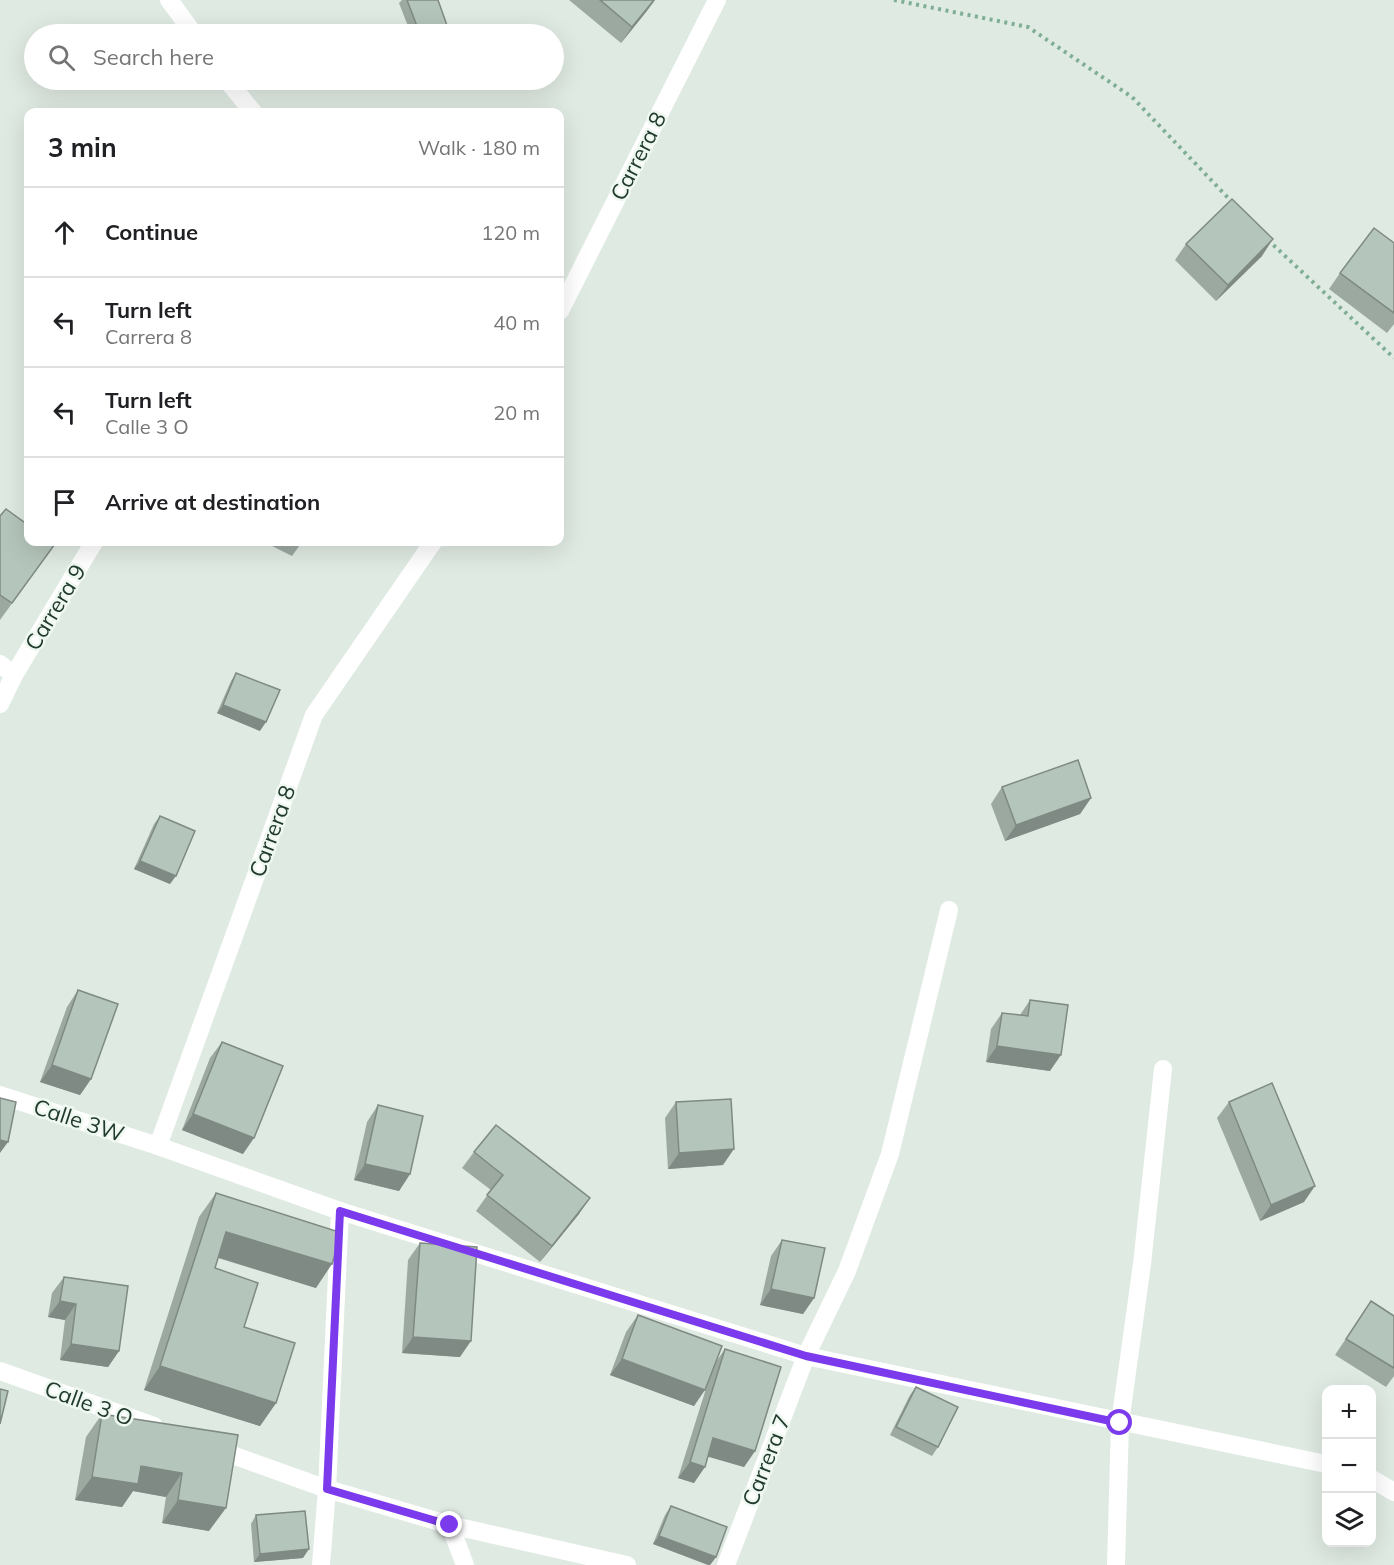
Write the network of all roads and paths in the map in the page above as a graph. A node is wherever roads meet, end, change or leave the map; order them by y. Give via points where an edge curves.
1 (169, 0) edge
2 (717, 0) edge
3 (894, 0) edge
4 (187, 24) edge
5 (235, 90) edge
6 (248, 108) edge
7 (1236, 206) edge
8 (1268, 240) edge
9 (564, 303) edge
10 (1394, 358) edge
11 (91, 546) edge
12 (430, 546) edge
13 (7, 670) edge
14 (0, 704) edge
15 (949, 910) dead end
16 (1163, 1069) dead end
17 (0, 1095) edge
18 (158, 1146) junction
19 (340, 1211) junction
20 (806, 1356) junction
21 (0, 1371) edge
22 (1120, 1423) junction
23 (169, 1432) edge
24 (192, 1440) edge
25 (1322, 1463) edge
26 (1376, 1482) edge
27 (327, 1489) junction
28 (1394, 1492) edge
29 (450, 1525) junction
30 (321, 1565) edge
31 (465, 1565) edge
32 (627, 1565) edge
33 (726, 1565) edge
34 (1116, 1565) edge

1 - 4 street
2 - 9 street, Carrera 8
3 - 7 path via 1028,27 1132,97
5 - 6 street
8 - 10 path
11 - 13 street, Carrera 9
12 - 18 street, Carrera 8 via 314,715
13 - 14 street, Carrera 9
15 - 20 street, Carrera 7 via 890,1154 847,1271
16 - 22 street
17 - 18 street, Calle 3W
18 - 19 street, Calle 3W
19 - 20 street, Calle 3W
19 - 27 street
20 - 22 street, Calle 3W
20 - 33 street, Carrera 7
21 - 23 street, Calle 3 O
22 - 25 street, Calle 3W
22 - 34 street
24 - 27 street
26 - 28 street
27 - 29 street
27 - 30 street
29 - 31 street
29 - 32 street

